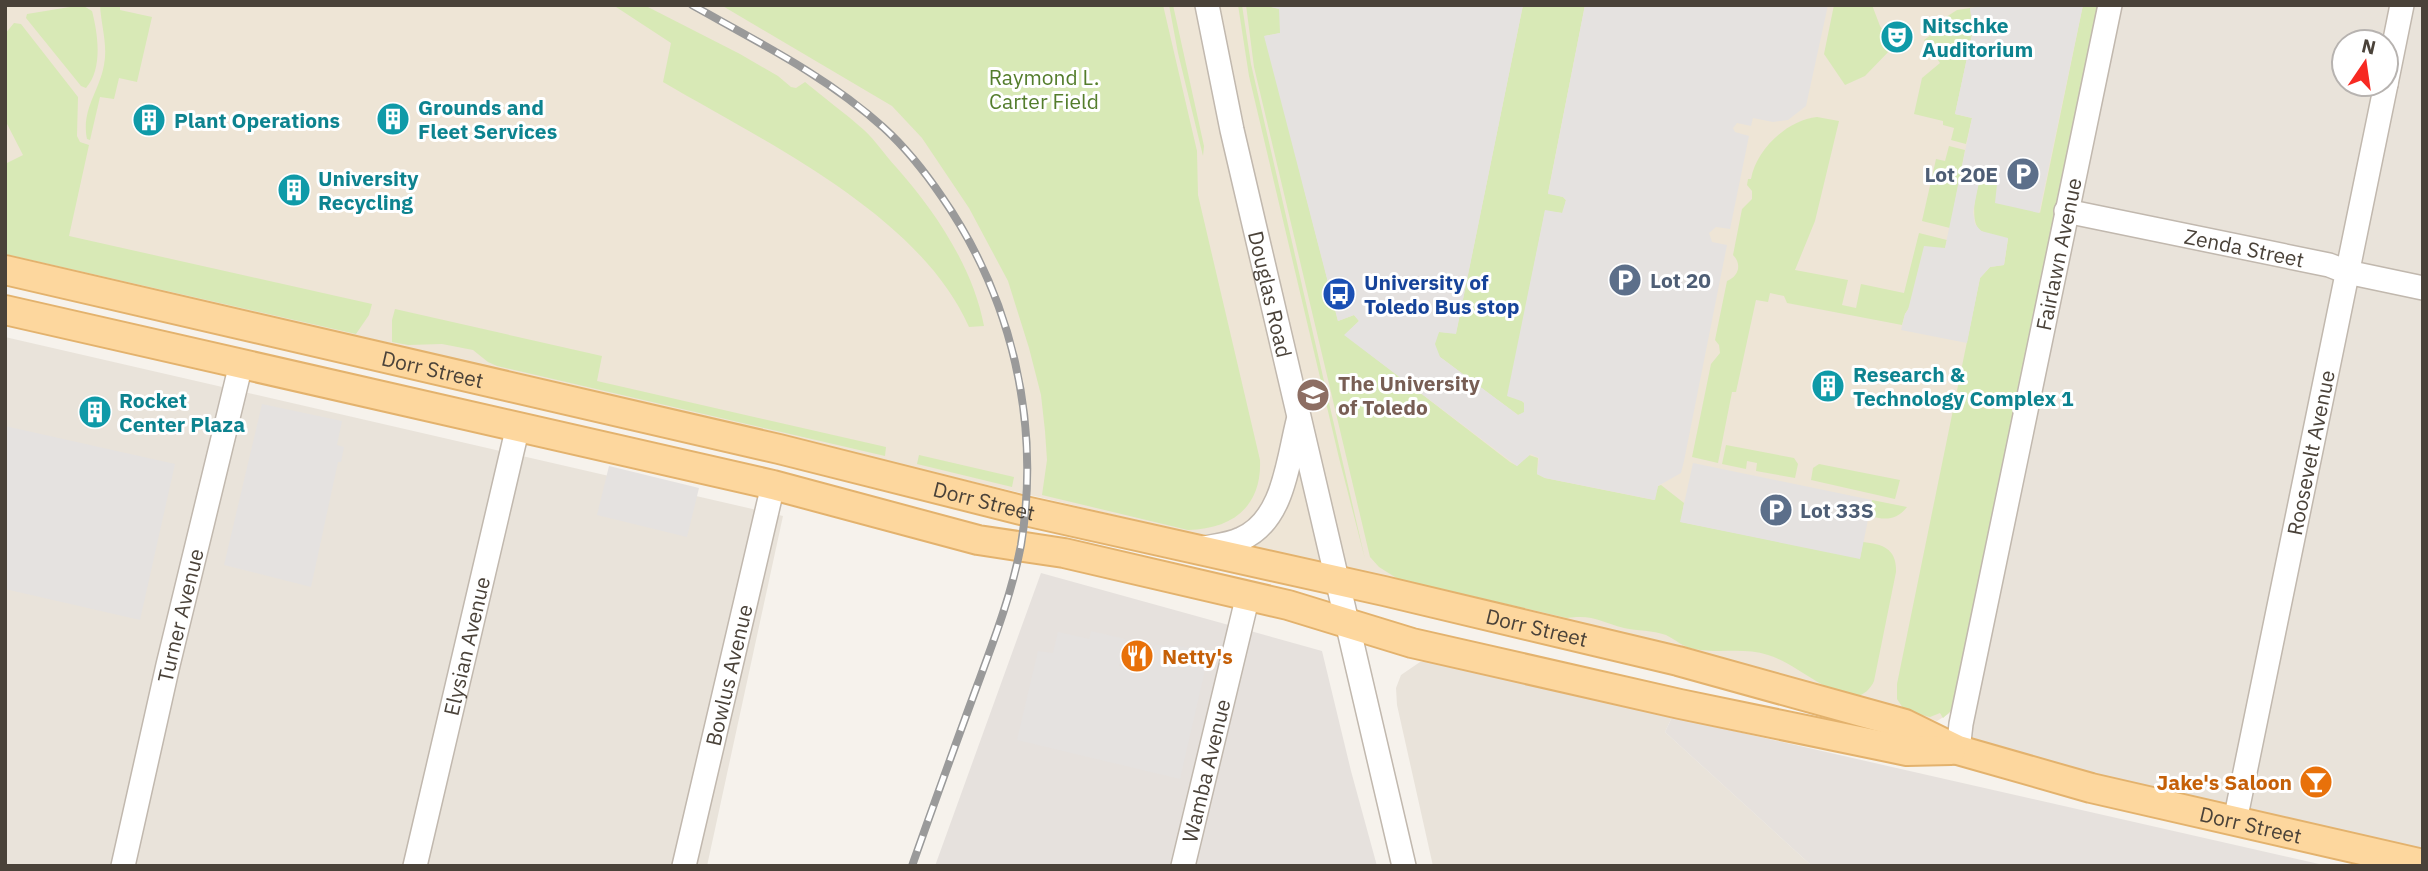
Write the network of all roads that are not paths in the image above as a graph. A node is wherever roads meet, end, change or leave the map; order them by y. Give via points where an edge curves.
1 (1207, 5) edge
2 (2110, 5) edge
3 (2402, 5) edge
4 (2397, 28) edge
5 (2383, 98) edge
6 (2066, 211) junction
7 (5, 270) edge
8 (2347, 272) junction
9 (2423, 288) edge
10 (5, 310) edge
11 (241, 364) junction
12 (468, 378) junction
13 (1299, 415) junction
14 (518, 426) junction
15 (773, 485) junction
16 (1199, 549) junction
17 (1337, 580) junction
18 (1248, 595) junction
19 (1347, 623) junction
20 (1768, 685) junction
21 (1640, 687) junction
22 (1958, 750) junction
23 (2235, 821) junction
24 (2423, 864) edge
25 (123, 866) edge
26 (415, 866) edge
27 (684, 866) edge
28 (1183, 866) edge
29 (1404, 866) edge

1 - 13 street, Douglas Road via 1231,130
2 - 6 street, Fairlawn Avenue
3 - 4 street, Roosevelt Avenue
5 - 8 street, Roosevelt Avenue
6 - 8 street, Zenda Street
6 - 22 street, Fairlawn Avenue
7 - 12 main road, Dorr Street
8 - 9 street, Zenda Street
8 - 23 street, Roosevelt Avenue
10 - 11 main road, Dorr Street
11 - 12 main road via 365,379 457,397 464,394
11 - 14 main road, Dorr Street
11 - 25 street, Turner Avenue
12 - 16 main road, Dorr Street
13 - 16 street via 1279,493 1266,519 1240,540
13 - 17 street, Douglas Road
14 - 15 main road, Dorr Street
14 - 26 street, Elysian Avenue
15 - 18 main road, Dorr Street via 978,540 1064,552
15 - 27 street, Bowlus Avenue
16 - 17 main road, Dorr Street
17 - 19 street, Douglas Road
17 - 20 main road, Dorr Street
18 - 19 main road, Dorr Street
18 - 28 street, Wamba Avenue
19 - 21 main road, Dorr Street via 1412,643 1534,670
19 - 29 street, Douglas Road
20 - 21 main road via 1766,698 1758,704
20 - 22 main road, Dorr Street via 1905,724
21 - 22 main road, Dorr Street via 1906,751
22 - 23 main road, Dorr Street via 2091,789
23 - 24 main road, Dorr Street

